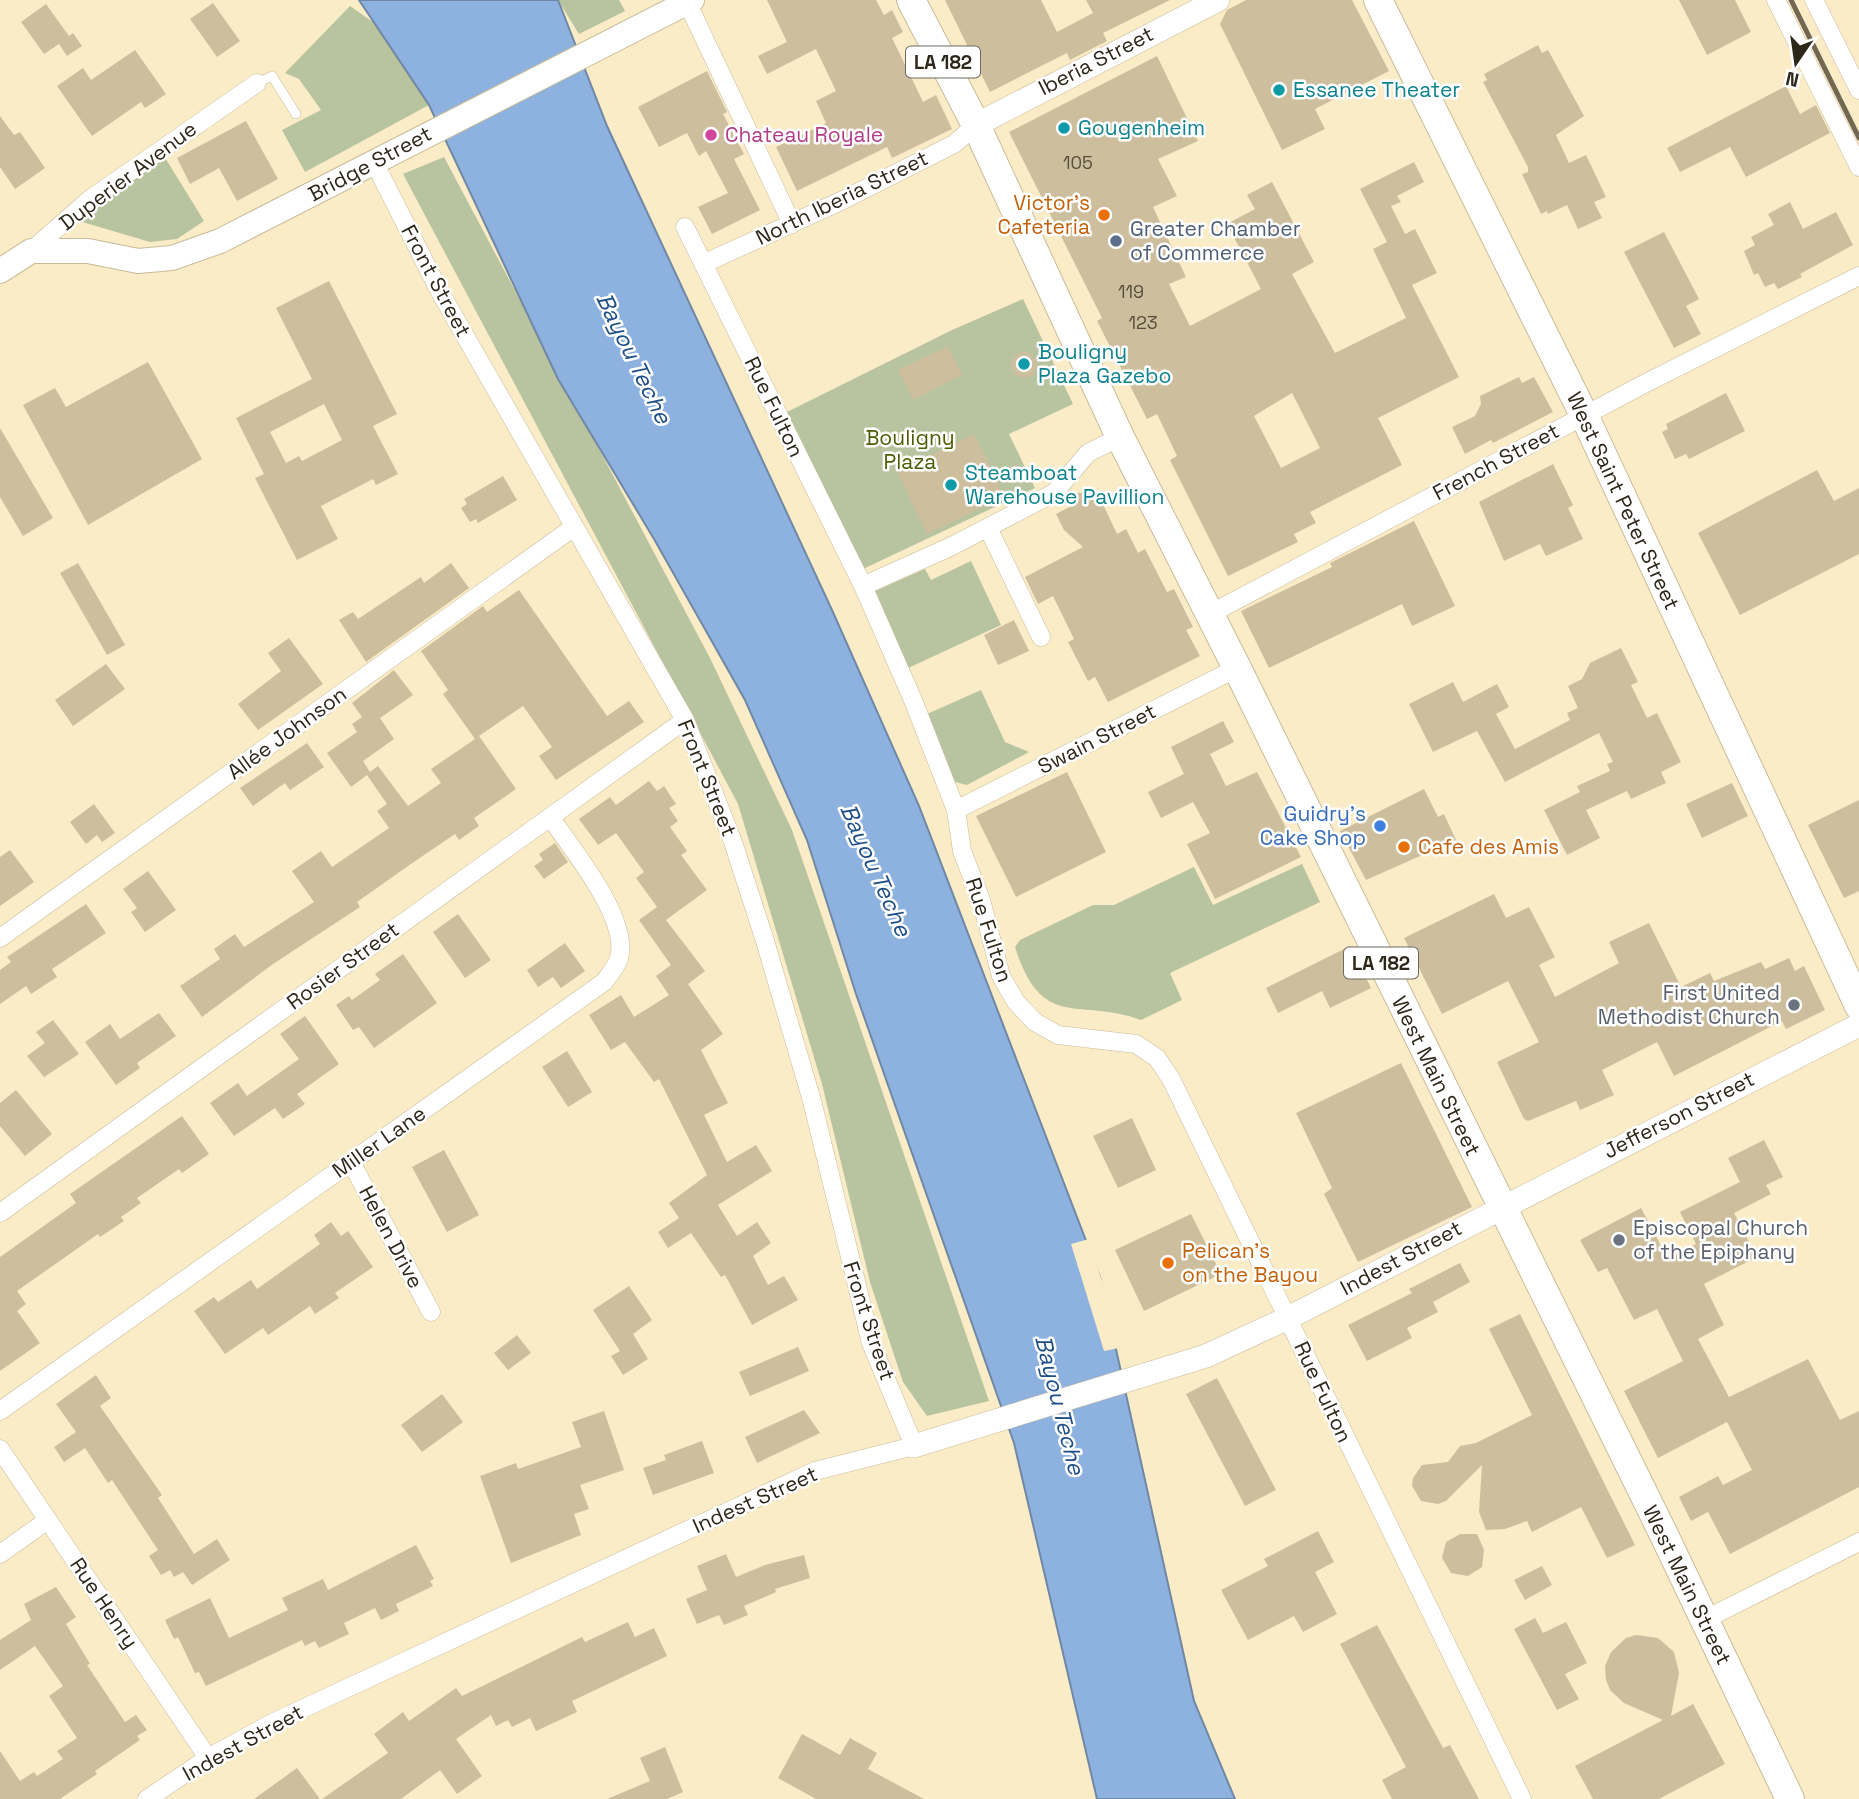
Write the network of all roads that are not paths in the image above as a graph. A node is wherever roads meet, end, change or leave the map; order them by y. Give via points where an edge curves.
1 (911, 0) edge
2 (1218, 0) edge
3 (1378, 0) edge
4 (1776, 0) edge
5 (688, 1) edge
6 (1816, 1) edge
7 (1787, 20) junction
8 (257, 82) joint
9 (1859, 90) edge
10 (296, 114) dead end
11 (976, 125) junction
12 (374, 162) junction
13 (1859, 167) edge
14 (792, 224) junction
15 (685, 227) dead end
16 (31, 251) junction
17 (703, 264) junction
18 (0, 271) edge
19 (1859, 276) edge
20 (1584, 415) junction
21 (1120, 437) junction
22 (574, 527) junction
23 (988, 528) junction
24 (863, 586) junction
25 (1210, 614) junction
26 (1041, 636) dead end
27 (1237, 668) junction
28 (685, 720) junction
29 (956, 810) junction
30 (550, 817) junction
31 (0, 938) edge
32 (1859, 1006) edge
33 (1859, 1024) edge
34 (351, 1162) junction
35 (1500, 1206) junction
36 (0, 1213) edge
37 (431, 1312) dead end
38 (1288, 1318) junction
39 (0, 1411) edge
40 (914, 1446) junction
41 (0, 1449) edge
42 (48, 1520) junction
43 (1859, 1542) edge
44 (0, 1554) edge
45 (1704, 1620) junction
46 (208, 1758) junction
47 (148, 1799) edge
48 (1522, 1799) edge
49 (1790, 1799) edge

1 - 11 main road, LA 182
2 - 11 street, Iberia Street
3 - 20 main road, West Saint Peter Street
4 - 7 street
5 - 12 main road, Bridge Street
5 - 14 street
6 - 7 street
6 - 9 street
7 - 13 street
8 - 10 lane via 272,76
8 - 16 street, Duperier Avenue via 98,194
11 - 14 street, North Iberia Street via 954,144
11 - 21 main road, West Main Street / LA 182
12 - 16 main road, Bridge Street via 220,241 172,258 138,261 88,251
12 - 22 street, Front Street via 440,292
14 - 17 street, North Iberia Street
15 - 17 street, Rue Fulton
16 - 18 main road, Duperier Avenue
17 - 24 street, Rue Fulton
19 - 20 street, French Street
20 - 25 street, French Street
20 - 32 main road, West Saint Peter Street
21 - 23 street via 1088,453 1054,494
21 - 25 main road, West Main Street / LA 182
22 - 28 street, Front Street
22 - 31 street, Allée Johnson
23 - 24 street
23 - 26 street
24 - 29 street, Rue Fulton
25 - 27 main road, West Main Street / LA 182
27 - 29 street, Swain Street
27 - 35 main road, West Main Street / LA 182
28 - 30 street, Rosier Street
28 - 40 street, Front Street via 733,842 765,941 812,1101 871,1343
29 - 38 street, Rue Fulton via 962,851 981,900 1001,976 1016,1002 1035,1022 1058,1035 1136,1044 1157,1058
30 - 34 street, Miller Lane via 610,908 620,933 619,959 604,982
30 - 36 street, Rosier Street
33 - 35 street, Jefferson Street
34 - 37 street, Helen Drive
34 - 39 street, Miller Lane
35 - 38 street, Indest Street
35 - 45 main road, West Main Street / LA 182
38 - 40 street, Indest Street via 1206,1356
38 - 48 street, Rue Fulton
40 - 46 street, Indest Street via 815,1471 285,1717
41 - 42 street, Rue Henry
42 - 44 street
42 - 46 street, Rue Henry
43 - 45 street
45 - 49 main road, West Main Street / LA 182
46 - 47 street, Indest Street

